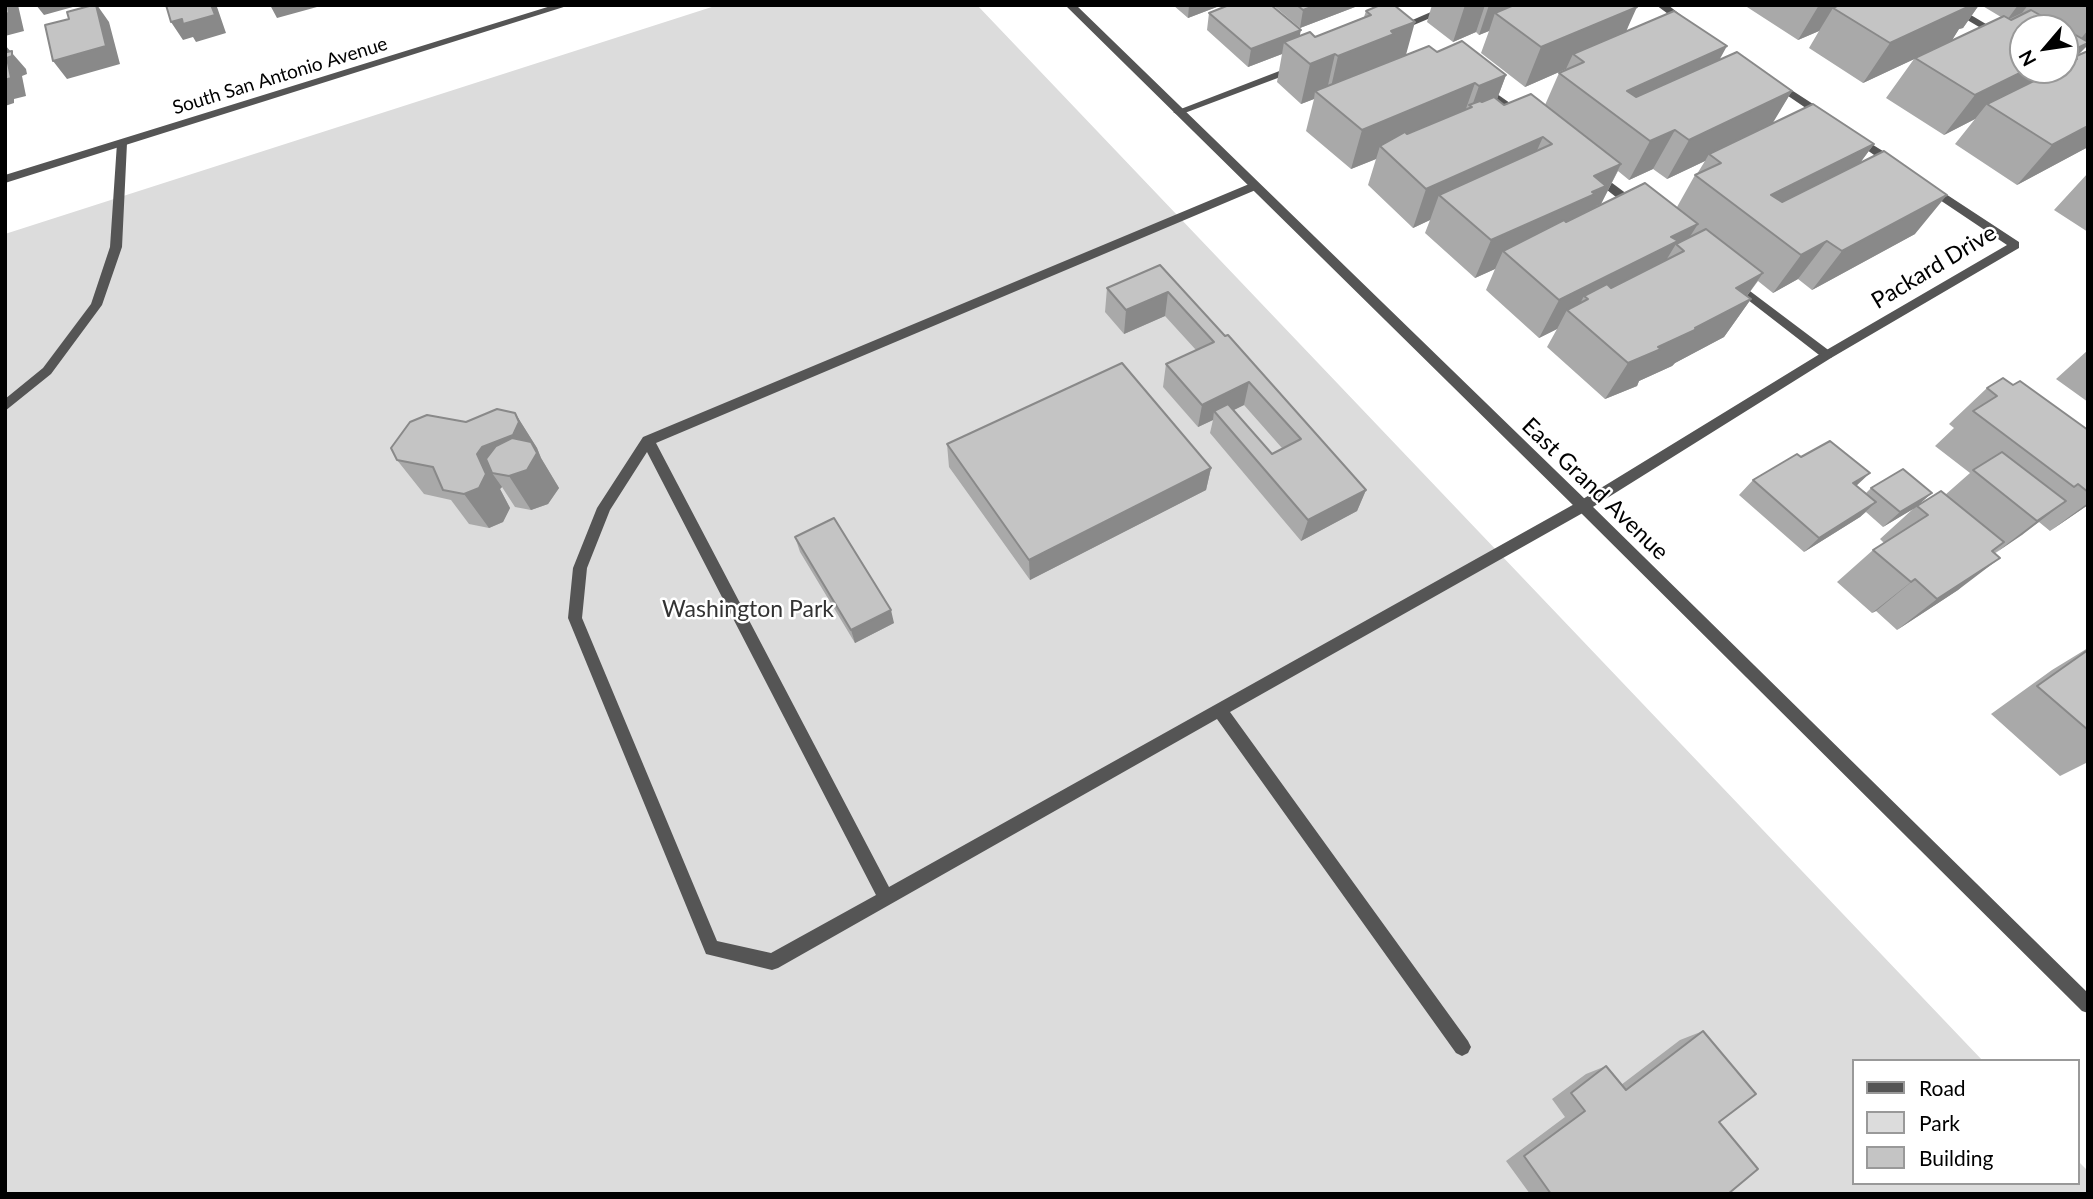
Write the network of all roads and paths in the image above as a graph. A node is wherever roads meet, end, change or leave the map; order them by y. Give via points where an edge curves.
1 (565, 5) edge
2 (1070, 5) edge
3 (1456, 5) edge
4 (1661, 5) edge
5 (1947, 5) edge
6 (1695, 28) edge
7 (1393, 30) edge
8 (2009, 42) edge
9 (1305, 65) edge
10 (1468, 75) edge
11 (1763, 75) edge
12 (1178, 112) junction
13 (1832, 121) edge
14 (1533, 126) edge
15 (1843, 129) edge
16 (122, 143) junction
17 (1900, 167) edge
18 (1588, 168) edge
19 (5, 179) edge
20 (1923, 183) edge
21 (1254, 186) junction
22 (1642, 211) edge
23 (1729, 279) edge
24 (1827, 355) junction
25 (5, 406) edge
26 (648, 441) junction
27 (1583, 506) junction
28 (1220, 711) junction
29 (886, 898) junction
30 (2088, 1004) edge
31 (1462, 1048) dead end

1 - 16 street, South San Antonio Avenue
2 - 12 street, East Grand Avenue
3 - 7 street
4 - 6 street
5 - 8 street
9 - 12 street
10 - 14 street
11 - 13 street
12 - 21 street, East Grand Avenue
15 - 17 street
16 - 19 street, South San Antonio Avenue
16 - 25 street via 116,247 96,305 47,371
18 - 22 street
20 - 24 street, Packard Drive via 2015,245
21 - 26 street
21 - 27 street, East Grand Avenue
23 - 24 street
24 - 27 street, Packard Drive
26 - 29 street
26 - 29 street, Packard Drive via 604,508 580,568 575,618 712,948 772,962
27 - 28 street, Packard Drive
27 - 30 street, East Grand Avenue
28 - 29 street, Packard Drive
28 - 31 street

